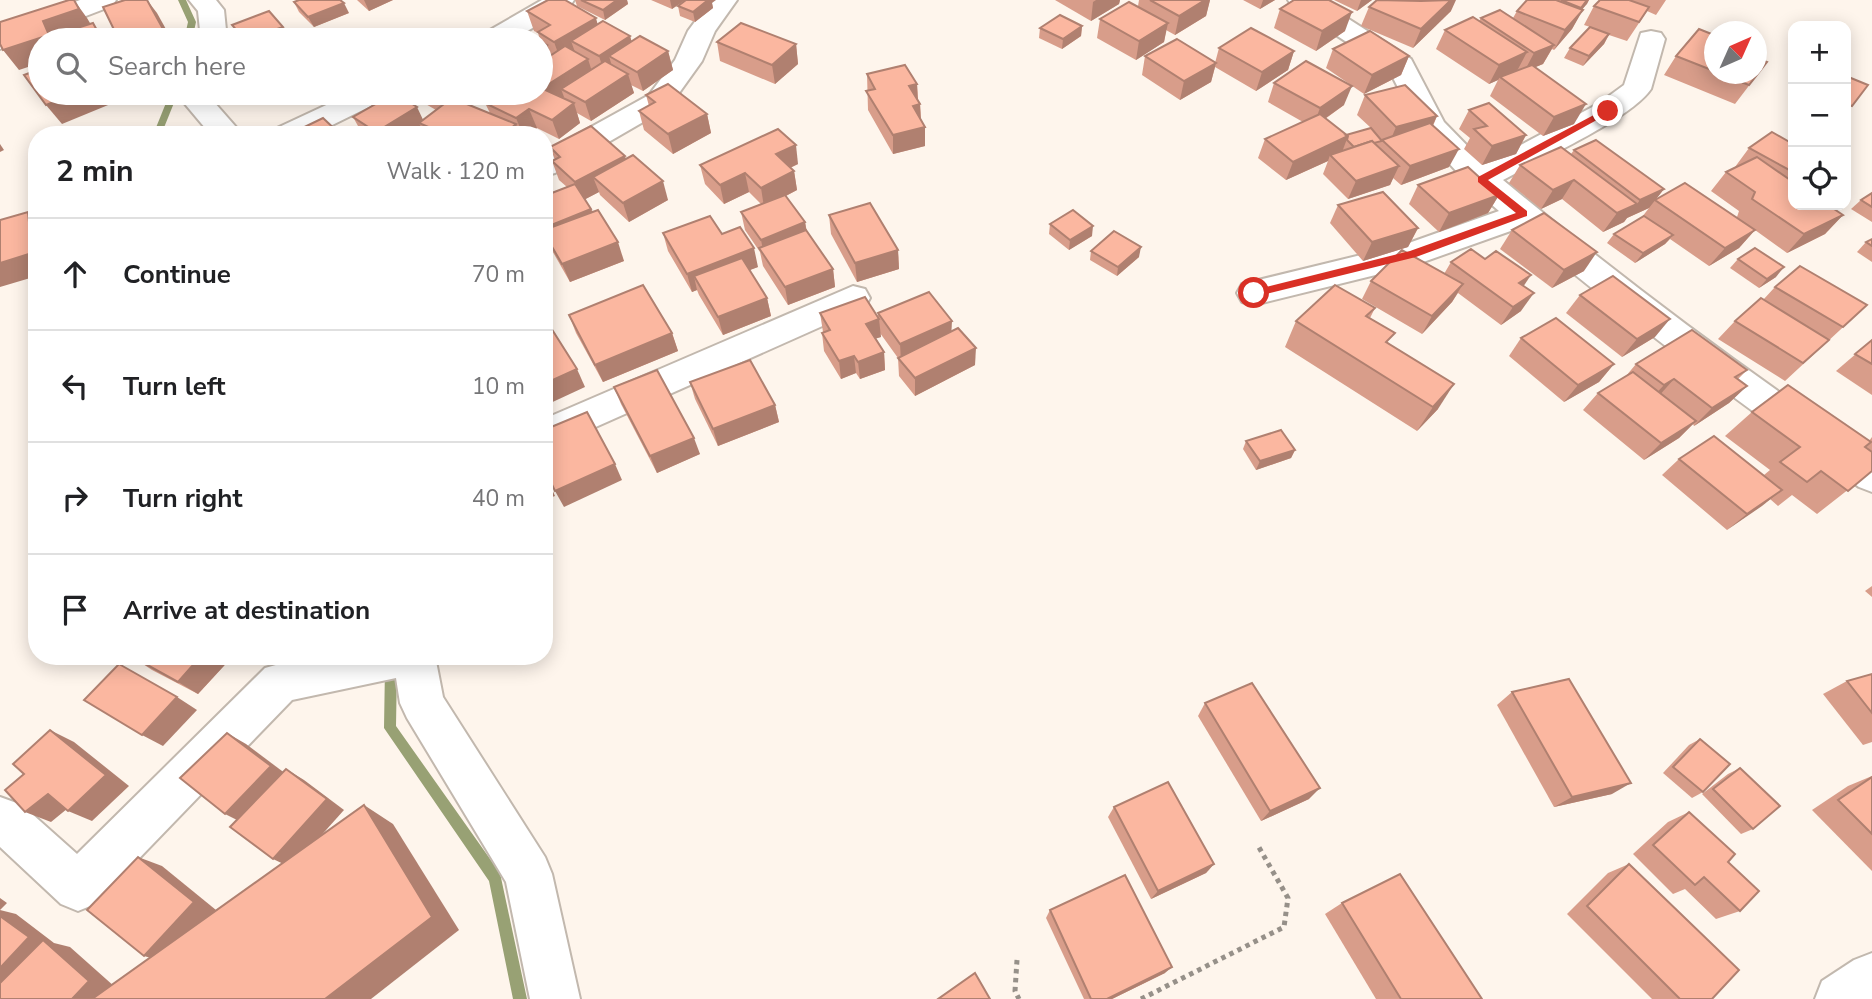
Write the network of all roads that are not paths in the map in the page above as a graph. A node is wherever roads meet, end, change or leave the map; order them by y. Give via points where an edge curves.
1 (103, 0) edge
2 (202, 0) edge
3 (561, 0) edge
4 (724, 0) edge
5 (1301, 0) edge
6 (33, 28) edge
7 (213, 28) edge
8 (513, 28) edge
9 (28, 30) edge
10 (1651, 39) dead end
11 (0, 41) edge
12 (200, 105) edge
13 (350, 105) edge
14 (220, 126) edge
15 (306, 126) edge
16 (553, 161) edge
17 (1481, 179) junction
18 (1524, 214) junction
19 (1254, 293) dead end
20 (853, 298) edge
21 (553, 431) edge
22 (1872, 476) edge
23 (362, 665) edge
24 (416, 665) edge
25 (0, 820) edge
26 (1872, 978) edge
27 (555, 999) edge
28 (1840, 999) edge

1 - 6 street
2 - 7 street via 211,10
3 - 8 street
4 - 16 street via 659,101
5 - 17 street via 1401,65 1432,127
9 - 11 street
10 - 17 street via 1637,89 1608,111
12 - 14 street
13 - 15 street
17 - 18 street
18 - 19 street via 1412,254
18 - 22 street via 1604,281
20 - 21 street
23 - 25 street via 280,682 78,887
24 - 27 street via 422,703 528,874
26 - 28 street

